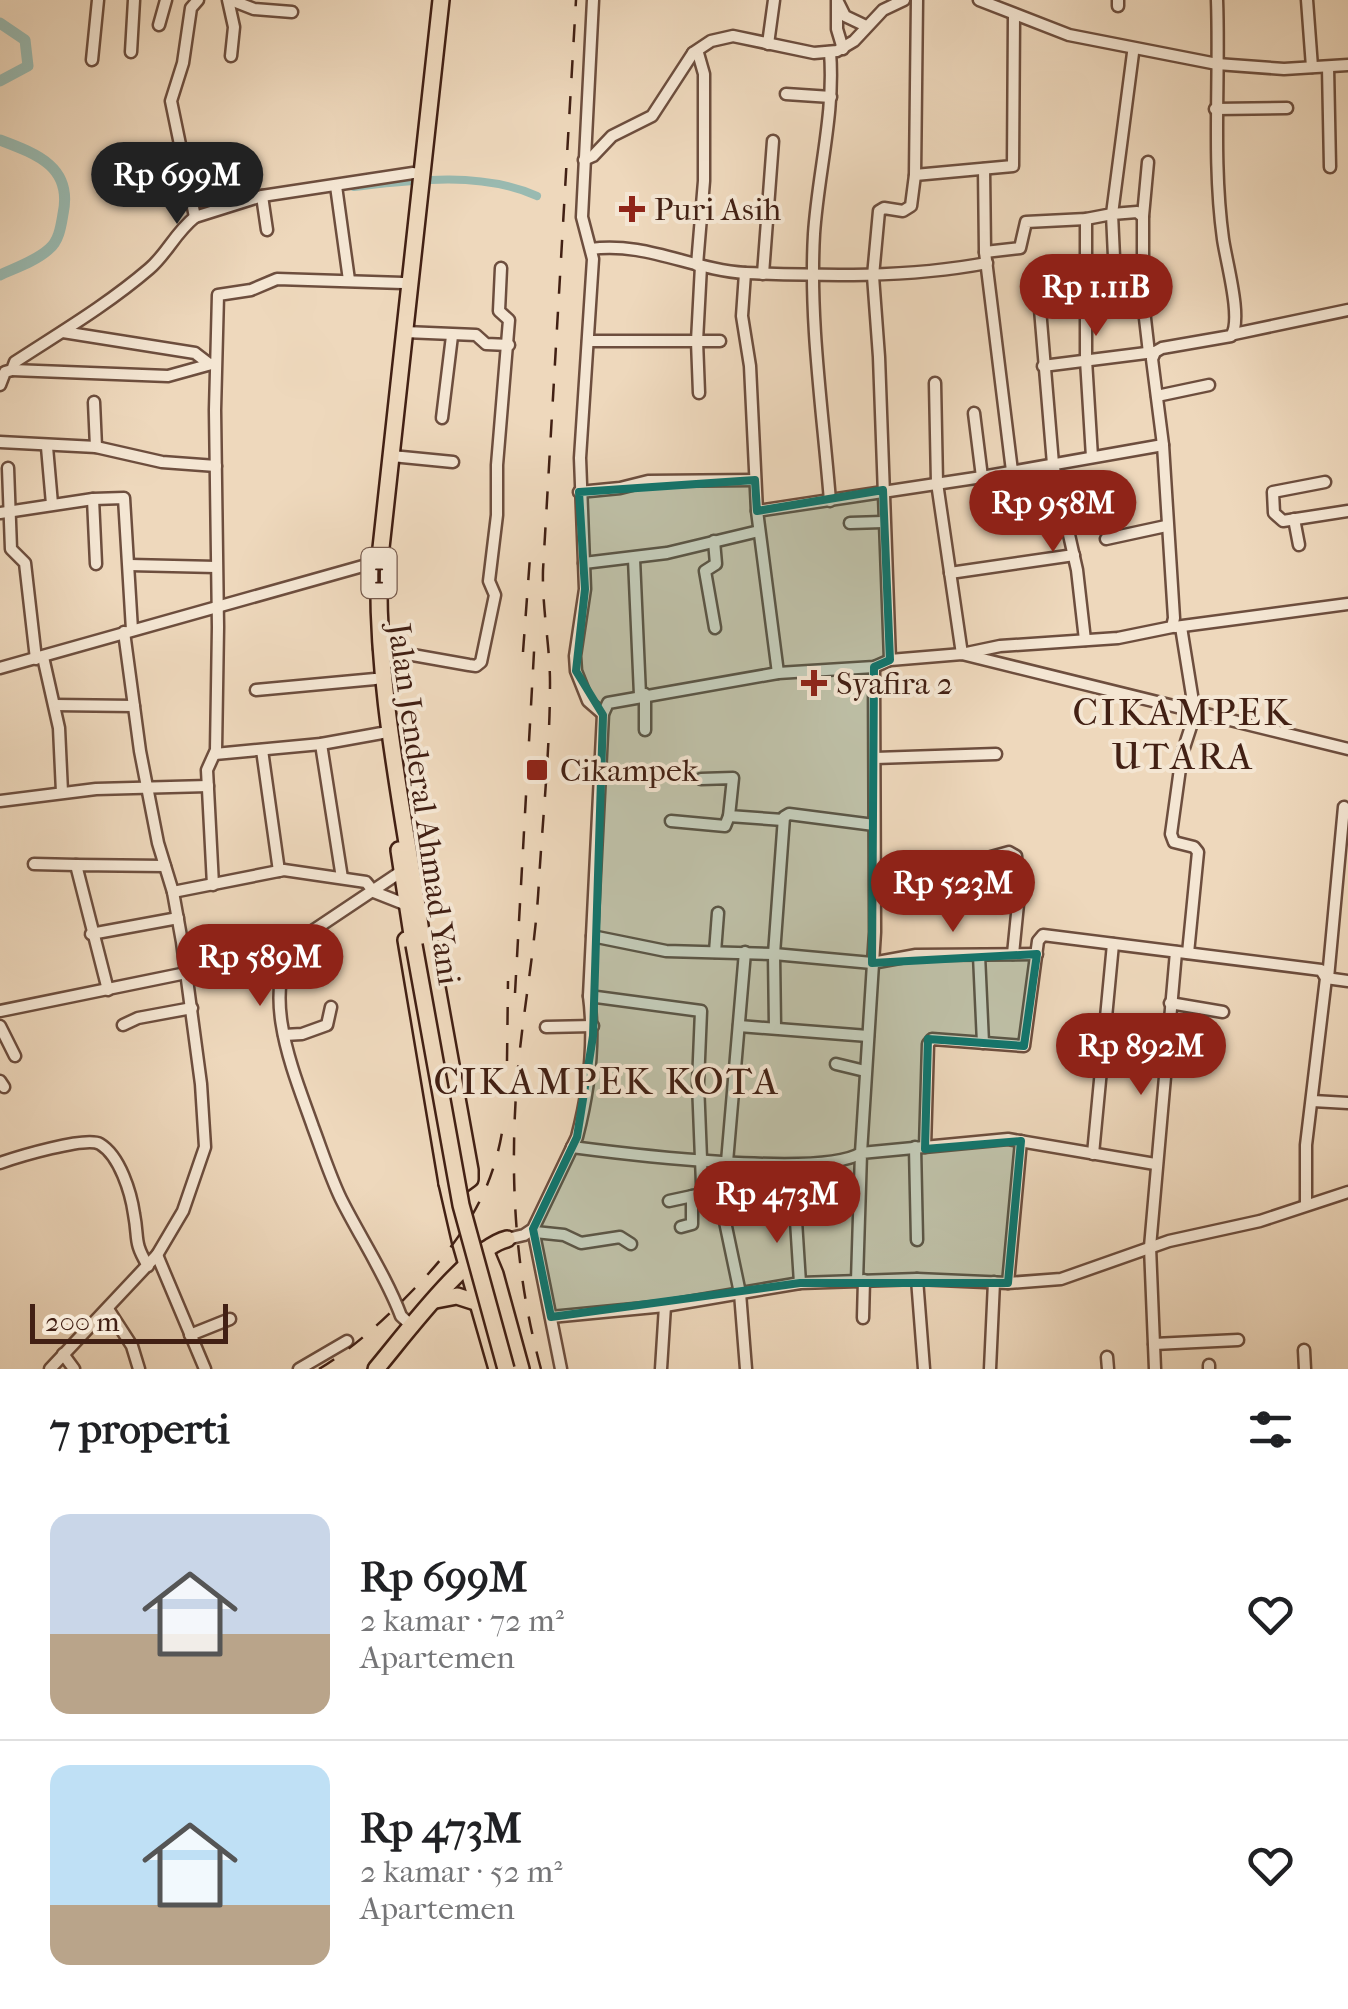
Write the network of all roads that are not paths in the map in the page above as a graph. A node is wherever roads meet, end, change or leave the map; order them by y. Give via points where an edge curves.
1 (98, 0) edge
2 (134, 0) edge
3 (166, 0) edge
4 (198, 0) edge
5 (230, 0) edge
6 (432, 0) edge
7 (440, 0) edge
8 (593, 0) edge
9 (774, 0) edge
10 (837, 0) edge
11 (904, 0) edge
12 (918, 0) edge
13 (970, 0) edge
14 (979, 0) edge
15 (1217, 0) edge
16 (1307, 0) edge
17 (292, 12) dead end
18 (1014, 16) junction
19 (159, 25) dead end
20 (866, 26) junction
21 (768, 44) junction
22 (843, 49) junction
23 (131, 52) dead end
24 (830, 52) junction
25 (1133, 53) junction
26 (697, 55) junction
27 (231, 56) dead end
28 (92, 60) dead end
29 (1348, 65) edge
30 (1217, 67) junction
31 (1312, 67) junction
32 (1328, 67) junction
33 (786, 94) dead end
34 (830, 96) junction
35 (1287, 108) dead end
36 (1215, 109) junction
37 (773, 141) dead end
38 (584, 160) junction
39 (1148, 162) dead end
40 (1330, 166) dead end
41 (984, 169) junction
42 (916, 175) junction
43 (416, 181) junction
44 (186, 184) junction
45 (337, 188) junction
46 (154, 190) dead end
47 (262, 198) junction
48 (1112, 214) junction
49 (1144, 216) junction
50 (194, 217) junction
51 (1086, 219) junction
52 (266, 230) dead end
53 (591, 249) junction
54 (986, 258) junction
55 (699, 266) junction
56 (501, 268) dead end
57 (745, 273) junction
58 (764, 274) junction
59 (814, 274) junction
60 (873, 276) junction
61 (349, 280) junction
62 (403, 283) junction
63 (1039, 297) dead end
64 (1143, 301) junction
65 (1348, 310) edge
66 (405, 332) junction
67 (65, 333) junction
68 (1234, 334) junction
69 (452, 336) junction
70 (697, 341) junction
71 (720, 341) dead end
72 (588, 342) junction
73 (509, 345) junction
74 (1152, 353) junction
75 (1086, 360) junction
76 (212, 363) junction
77 (1043, 366) junction
78 (15, 370) junction
79 (935, 383) dead end
80 (1209, 385) dead end
81 (0, 386) edge
82 (699, 392) dead end
83 (1157, 396) junction
84 (94, 402) dead end
85 (974, 413) dead end
86 (442, 418) dead end
87 (0, 442) edge
88 (1163, 445) junction
89 (47, 447) junction
90 (96, 447) junction
91 (392, 456) junction
92 (1092, 457) junction
93 (453, 462) dead end
94 (1053, 464) junction
95 (216, 466) junction
96 (8, 468) dead end
97 (1012, 471) junction
98 (982, 477) junction
99 (755, 480) junction
100 (1325, 482) dead end
101 (938, 483) junction
102 (883, 490) junction
103 (579, 492) junction
104 (93, 499) junction
105 (830, 500) junction
106 (52, 504) junction
107 (757, 511) junction
108 (1348, 511) edge
109 (5, 512) edge
110 (1294, 520) junction
111 (883, 522) junction
112 (850, 523) dead end
113 (1166, 526) junction
114 (759, 531) junction
115 (1106, 539) dead end
116 (714, 541) junction
117 (1299, 545) dead end
118 (1074, 555) junction
119 (634, 559) junction
120 (584, 562) junction
121 (96, 564) dead end
122 (130, 565) junction
123 (375, 565) junction
124 (216, 567) junction
125 (950, 574) junction
126 (1348, 604) edge
127 (219, 607) junction
128 (1176, 626) junction
129 (715, 628) dead end
130 (128, 631) junction
131 (1085, 640) junction
132 (380, 649) junction
133 (962, 654) junction
134 (40, 658) junction
135 (890, 660) junction
136 (874, 667) junction
137 (0, 668) edge
138 (778, 672) junction
139 (374, 679) junction
140 (256, 690) dead end
141 (643, 695) junction
142 (55, 706) junction
143 (134, 706) junction
144 (603, 714) junction
145 (1194, 714) junction
146 (645, 730) dead end
147 (382, 734) junction
148 (321, 744) junction
149 (1347, 745) edge
150 (262, 750) junction
151 (215, 754) junction
152 (996, 754) dead end
153 (875, 758) junction
154 (701, 779) dead end
155 (208, 786) junction
156 (148, 787) junction
157 (62, 792) junction
158 (1, 797) edge
159 (1344, 808) dead end
160 (729, 816) junction
161 (783, 820) junction
162 (671, 821) dead end
163 (874, 825) junction
164 (973, 862) dead end
165 (34, 864) dead end
166 (76, 865) junction
167 (165, 866) junction
168 (279, 871) junction
169 (402, 871) junction
170 (342, 878) junction
171 (213, 885) junction
172 (173, 892) junction
173 (374, 892) junction
174 (411, 907) junction
175 (718, 913) dead end
176 (178, 918) junction
177 (91, 934) junction
178 (592, 936) junction
179 (1113, 944) junction
180 (419, 950) junction
181 (716, 952) junction
182 (745, 952) junction
183 (1182, 953) junction
184 (774, 954) junction
185 (979, 954) junction
186 (1013, 954) junction
187 (1036, 954) junction
188 (872, 963) junction
189 (186, 973) junction
190 (1327, 978) junction
191 (1348, 980) edge
192 (108, 990) junction
193 (589, 996) junction
194 (1170, 1003) junction
195 (331, 1007) dead end
196 (192, 1008) junction
197 (0, 1011) edge
198 (1223, 1012) dead end
199 (124, 1025) dead end
200 (0, 1026) edge
201 (593, 1026) junction
202 (739, 1026) junction
203 (775, 1027) junction
204 (546, 1028) dead end
205 (284, 1035) junction
206 (868, 1036) junction
207 (983, 1043) junction
208 (15, 1056) dead end
209 (836, 1064) dead end
210 (865, 1071) junction
211 (1313, 1101) junction
212 (1348, 1103) edge
213 (1021, 1141) junction
214 (920, 1147) junction
215 (572, 1148) junction
216 (861, 1153) junction
217 (1093, 1154) junction
218 (700, 1161) junction
219 (727, 1162) junction
220 (0, 1163) edge
221 (1155, 1164) junction
222 (448, 1183) junction
223 (703, 1188) junction
224 (1348, 1192) edge
225 (692, 1196) junction
226 (669, 1200) dead end
227 (1306, 1206) junction
228 (723, 1211) junction
229 (682, 1227) dead end
230 (534, 1230) junction
231 (507, 1239) junction
232 (917, 1240) dead end
233 (631, 1244) dead end
234 (1150, 1248) junction
235 (485, 1250) junction
236 (157, 1255) junction
237 (148, 1266) junction
238 (467, 1266) junction
239 (495, 1274) junction
240 (917, 1279) junction
241 (861, 1280) junction
242 (994, 1282) junction
243 (800, 1283) junction
244 (1008, 1283) junction
245 (500, 1292) junction
246 (740, 1293) junction
247 (436, 1300) junction
248 (478, 1304) junction
249 (665, 1306) junction
250 (108, 1309) junction
251 (551, 1316) junction
252 (864, 1318) dead end
253 (230, 1319) dead end
254 (417, 1323) junction
255 (190, 1335) junction
256 (1238, 1340) dead end
257 (347, 1341) dead end
258 (1154, 1344) junction
259 (1304, 1350) dead end
260 (63, 1354) junction
261 (381, 1367) edge
262 (50, 1369) edge
263 (74, 1369) edge
264 (139, 1369) edge
265 (205, 1369) edge
266 (299, 1369) edge
267 (497, 1369) edge
268 (506, 1369) edge
269 (518, 1369) edge
270 (562, 1369) edge
271 (661, 1369) edge
272 (746, 1369) edge
273 (924, 1369) edge
274 (990, 1369) edge
275 (1155, 1369) edge
276 (1305, 1369) edge

1 - 28 street
2 - 23 street
3 - 19 street
4 - 44 street via 171,96
5 - 17 street
5 - 27 street
6 - 43 highway, Jalan Jenderal Ahmad Yani / 1
7 - 43 highway, Jalan Jenderal Ahmad Yani / 1
8 - 38 street
9 - 21 street
10 - 20 street via 846,16
10 - 22 street
11 - 20 street
12 - 42 street
13 - 18 street
14 - 30 street via 1069,35
15 - 30 street
16 - 31 street
18 - 25 street
18 - 41 street via 1012,166
20 - 22 street
21 - 24 street
21 - 26 street via 725,36
22 - 24 street
24 - 34 street
25 - 30 street
25 - 48 street
26 - 38 street via 652,116
26 - 55 street via 704,74
29 - 32 street
30 - 31 street
30 - 36 street
31 - 32 street
32 - 40 street
33 - 34 street
34 - 59 street
35 - 36 street
36 - 68 street
37 - 58 street
38 - 53 street via 582,218
39 - 49 street
41 - 42 street
41 - 54 street
42 - 60 street via 910,209 884,208 878,214
43 - 45 street
43 - 62 highway, Jalan Jenderal Ahmad Yani / 1
43 - 66 highway, Jalan Jenderal Ahmad Yani / 1
44 - 46 street
44 - 50 street
45 - 47 street
45 - 61 street
47 - 50 street
47 - 52 street
48 - 49 street
48 - 51 street
48 - 64 street via 1116,300
49 - 64 street
50 - 67 street via 150,268
51 - 54 street via 1026,222 1020,248
51 - 75 street
53 - 55 street
53 - 72 street
54 - 60 street via 944,271
54 - 97 street
55 - 57 street
55 - 70 street
56 - 73 street via 499,311 509,320
57 - 58 street
57 - 99 street via 742,316
58 - 59 street
59 - 60 street
59 - 105 street
60 - 102 street
61 - 62 street
61 - 76 street via 277,279 219,294
62 - 123 highway, Jalan Jenderal Ahmad Yani / 1
63 - 77 street
64 - 74 street
65 - 68 street
66 - 69 street
66 - 91 highway, Jalan Jenderal Ahmad Yani / 1
67 - 76 street via 196,353
67 - 78 street via 14,364
68 - 74 street
69 - 73 street
69 - 86 street
70 - 71 street
70 - 72 street
70 - 82 street
72 - 103 street
73 - 132 street via 489,581 495,595 481,662
74 - 75 street
74 - 83 street
75 - 77 street
75 - 92 street
76 - 78 street via 168,376
76 - 95 street
77 - 94 street
78 - 81 street via 5,372
79 - 101 street
80 - 83 street
83 - 88 street
84 - 90 street
85 - 98 street
87 - 89 street
88 - 92 street
88 - 113 street
89 - 90 street
89 - 106 street
90 - 95 street
91 - 93 street
91 - 123 highway, Jalan Jenderal Ahmad Yani / 1
92 - 94 street
94 - 97 street
94 - 118 street
95 - 124 street
96 - 109 street
97 - 98 street
98 - 101 street
99 - 103 street via 648,481
99 - 107 street
100 - 110 street via 1273,492 1274,513
101 - 102 street
101 - 125 street
102 - 105 street
102 - 111 street
103 - 120 street
104 - 106 street
104 - 121 street
104 - 122 street via 124,498
105 - 107 street
106 - 109 street
107 - 114 street
108 - 110 street
109 - 134 street via 11,549 25,564
110 - 117 street
111 - 112 street
111 - 135 street
113 - 115 street
113 - 128 street
114 - 116 street
114 - 138 street
116 - 119 street
116 - 129 street via 716,564 705,570
118 - 125 street
118 - 131 street
119 - 120 street
119 - 141 street
120 - 144 street via 576,671 588,701
122 - 124 street
122 - 130 street
123 - 127 street
123 - 132 highway, Jalan Jenderal Ahmad Yani / 1
123 - 139 highway, Jalan Jenderal Ahmad Yani / 1
124 - 127 street
125 - 133 street
126 - 128 street
127 - 130 street
127 - 151 street
128 - 131 street
128 - 145 street
130 - 134 street
130 - 143 street
131 - 133 street
132 - 174 highway, Jalan Jenderal Ahmad Yani / 1
133 - 135 street
133 - 145 street
134 - 137 street
134 - 142 street
135 - 136 street
136 - 138 street
136 - 153 street
138 - 141 street
139 - 140 street
139 - 147 highway, Jalan Jenderal Ahmad Yani / 1
141 - 144 street via 608,703
141 - 146 street
142 - 143 street
142 - 157 street
143 - 156 street
144 - 178 street
145 - 149 street
145 - 183 street via 1172,834 1174,842 1198,852
147 - 148 street
147 - 169 highway, Jalan Jenderal Ahmad Yani / 1
148 - 150 street
148 - 170 street
150 - 151 street
150 - 168 street
151 - 155 street
152 - 153 street
153 - 163 street
154 - 160 street via 732,778
155 - 156 street
155 - 171 street
156 - 157 street
156 - 167 street
157 - 158 street
159 - 190 street
160 - 161 street
160 - 162 street via 725,826
161 - 163 street via 789,814
161 - 184 street
163 - 188 street
164 - 186 street via 1016,856 1020,894
165 - 166 street
166 - 167 street
166 - 177 street
167 - 172 street
168 - 170 street
168 - 171 street
169 - 173 street
169 - 174 highway, Jalan Jenderal Ahmad Yani / 1
170 - 173 street via 366,882
171 - 172 street
172 - 176 street
173 - 174 street
173 - 205 street via 311,930 290,951 281,988
174 - 180 highway, Jalan Jenderal Ahmad Yani / 1
174 - 180 highway, Jalan Jenderal Ahmad Yani / 1
174 - 222 highway via 406,939
174 - 222 highway via 426,930 470,1170 467,1183
175 - 181 street
176 - 177 street
176 - 189 street
177 - 192 street
178 - 181 street via 666,951
178 - 193 street
179 - 183 street
179 - 187 street via 1046,934
179 - 217 street
180 - 268 highway, Jalan Jenderal Ahmad Yani / 1, bridge via 454,1176
180 - 269 highway, 1 via 466,1186
181 - 182 street
182 - 184 street
182 - 202 street
183 - 190 street via 1322,970
183 - 194 street
184 - 188 street
184 - 203 street
185 - 186 street
185 - 188 street
185 - 207 street
186 - 187 street
187 - 207 street via 1025,1044
188 - 206 street
189 - 192 street
189 - 196 street
190 - 191 street
190 - 211 street
192 - 197 street
193 - 201 street
193 - 218 street via 701,1012
194 - 198 street
194 - 221 street
195 - 205 street via 327,1025
196 - 199 street
196 - 236 street via 205,1147 183,1211
200 - 208 street
201 - 204 street
201 - 215 street
202 - 203 street
202 - 219 street
203 - 206 street
205 - 254 street via 331,1176 400,1311
206 - 210 street
207 - 214 street via 928,1044
209 - 210 street
210 - 216 street
211 - 212 street
211 - 227 street
213 - 214 street
213 - 217 street
213 - 244 street
214 - 216 street
214 - 232 street
215 - 218 street
215 - 230 street
216 - 219 street via 818,1162
216 - 241 street
217 - 221 street
218 - 219 street
218 - 223 street
220 - 237 street via 64,1147 102,1146 128,1189 136,1246
221 - 234 street
222 - 238 highway
223 - 225 street
223 - 228 street via 718,1195
224 - 227 street
225 - 226 street
225 - 229 street via 692,1224
227 - 234 street
228 - 243 street via 795,1209
228 - 246 street
230 - 231 street
230 - 233 street via 581,1244 620,1237
230 - 251 street
231 - 235 highway
231 - 239 highway via 494,1255
234 - 244 street via 1060,1279
234 - 258 street
235 - 238 highway
235 - 239 highway
236 - 237 street
236 - 255 street
237 - 250 street
238 - 247 highway
238 - 248 highway
239 - 245 highway
240 - 241 street
240 - 242 street
240 - 273 street
241 - 243 street
241 - 252 street
242 - 244 street
242 - 274 street
243 - 246 street
245 - 248 highway via 492,1303
245 - 269 highway
246 - 249 street
246 - 272 street
247 - 248 highway via 457,1296
247 - 254 highway
248 - 267 highway
249 - 251 street
249 - 271 street
250 - 260 street
250 - 264 street
251 - 270 street
253 - 255 street
254 - 261 highway
255 - 265 street
256 - 258 street
257 - 266 street
258 - 275 street
259 - 276 street
260 - 262 street
260 - 263 street

